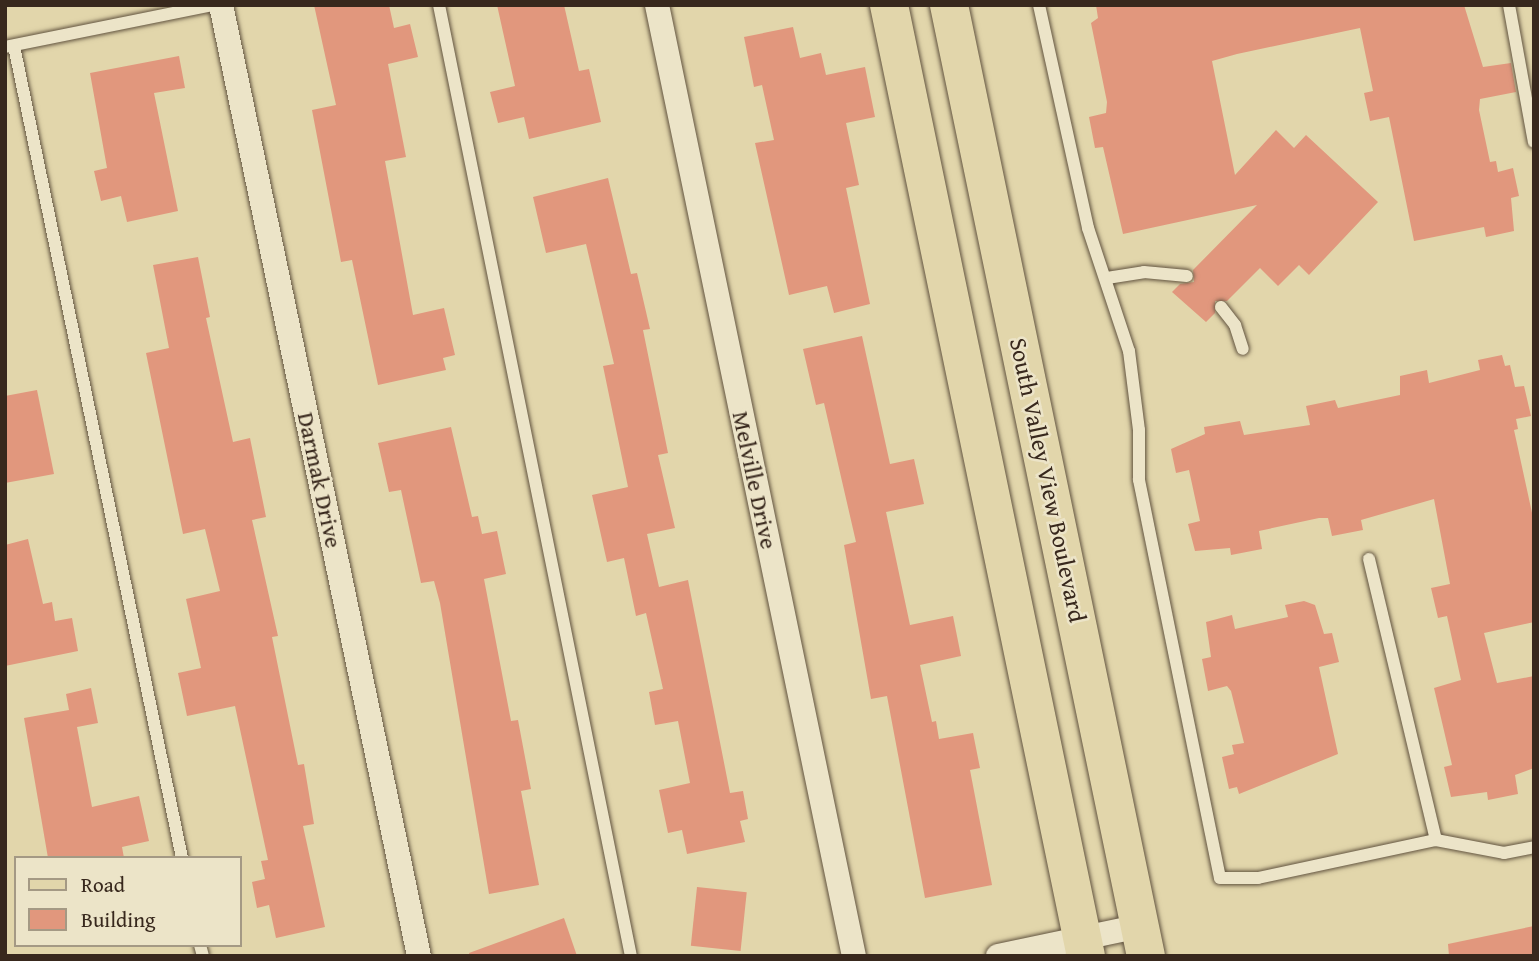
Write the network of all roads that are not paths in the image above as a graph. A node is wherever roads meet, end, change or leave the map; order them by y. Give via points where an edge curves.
1 (214, 5) edge
2 (221, 5) edge
3 (439, 5) edge
4 (657, 5) edge
5 (889, 5) edge
6 (949, 5) edge
7 (1039, 5) edge
8 (1509, 5) edge
9 (10, 46) edge
10 (1534, 142) edge
11 (1188, 276) dead end
12 (1107, 278) junction
13 (1221, 307) dead end
14 (1021, 349) junction
15 (1243, 349) dead end
16 (962, 360) junction
17 (1031, 400) junction
18 (973, 412) junction
19 (1369, 559) dead end
20 (1436, 840) junction
21 (1534, 847) edge
22 (182, 856) edge
23 (1143, 941) edge
24 (1084, 947) edge
25 (419, 956) edge
26 (631, 956) edge
27 (853, 956) edge
28 (998, 956) edge

1 - 9 lane
2 - 25 street, Darmak Drive
3 - 26 lane
4 - 27 street, Melville Drive
5 - 16 main road
6 - 14 main road, South Valley View Boulevard
7 - 12 lane via 1088,228
8 - 10 lane
9 - 22 lane
11 - 12 lane via 1162,272
12 - 20 lane via 1129,351 1139,430 1139,480 1220,878 1258,878
13 - 15 lane via 1235,325
14 - 16 main road
14 - 17 main road, South Valley View Boulevard
16 - 18 main road
17 - 18 main road
17 - 23 main road, South Valley View Boulevard
18 - 24 main road
19 - 20 lane
20 - 21 lane via 1504,853
23 - 24 street
24 - 28 street

